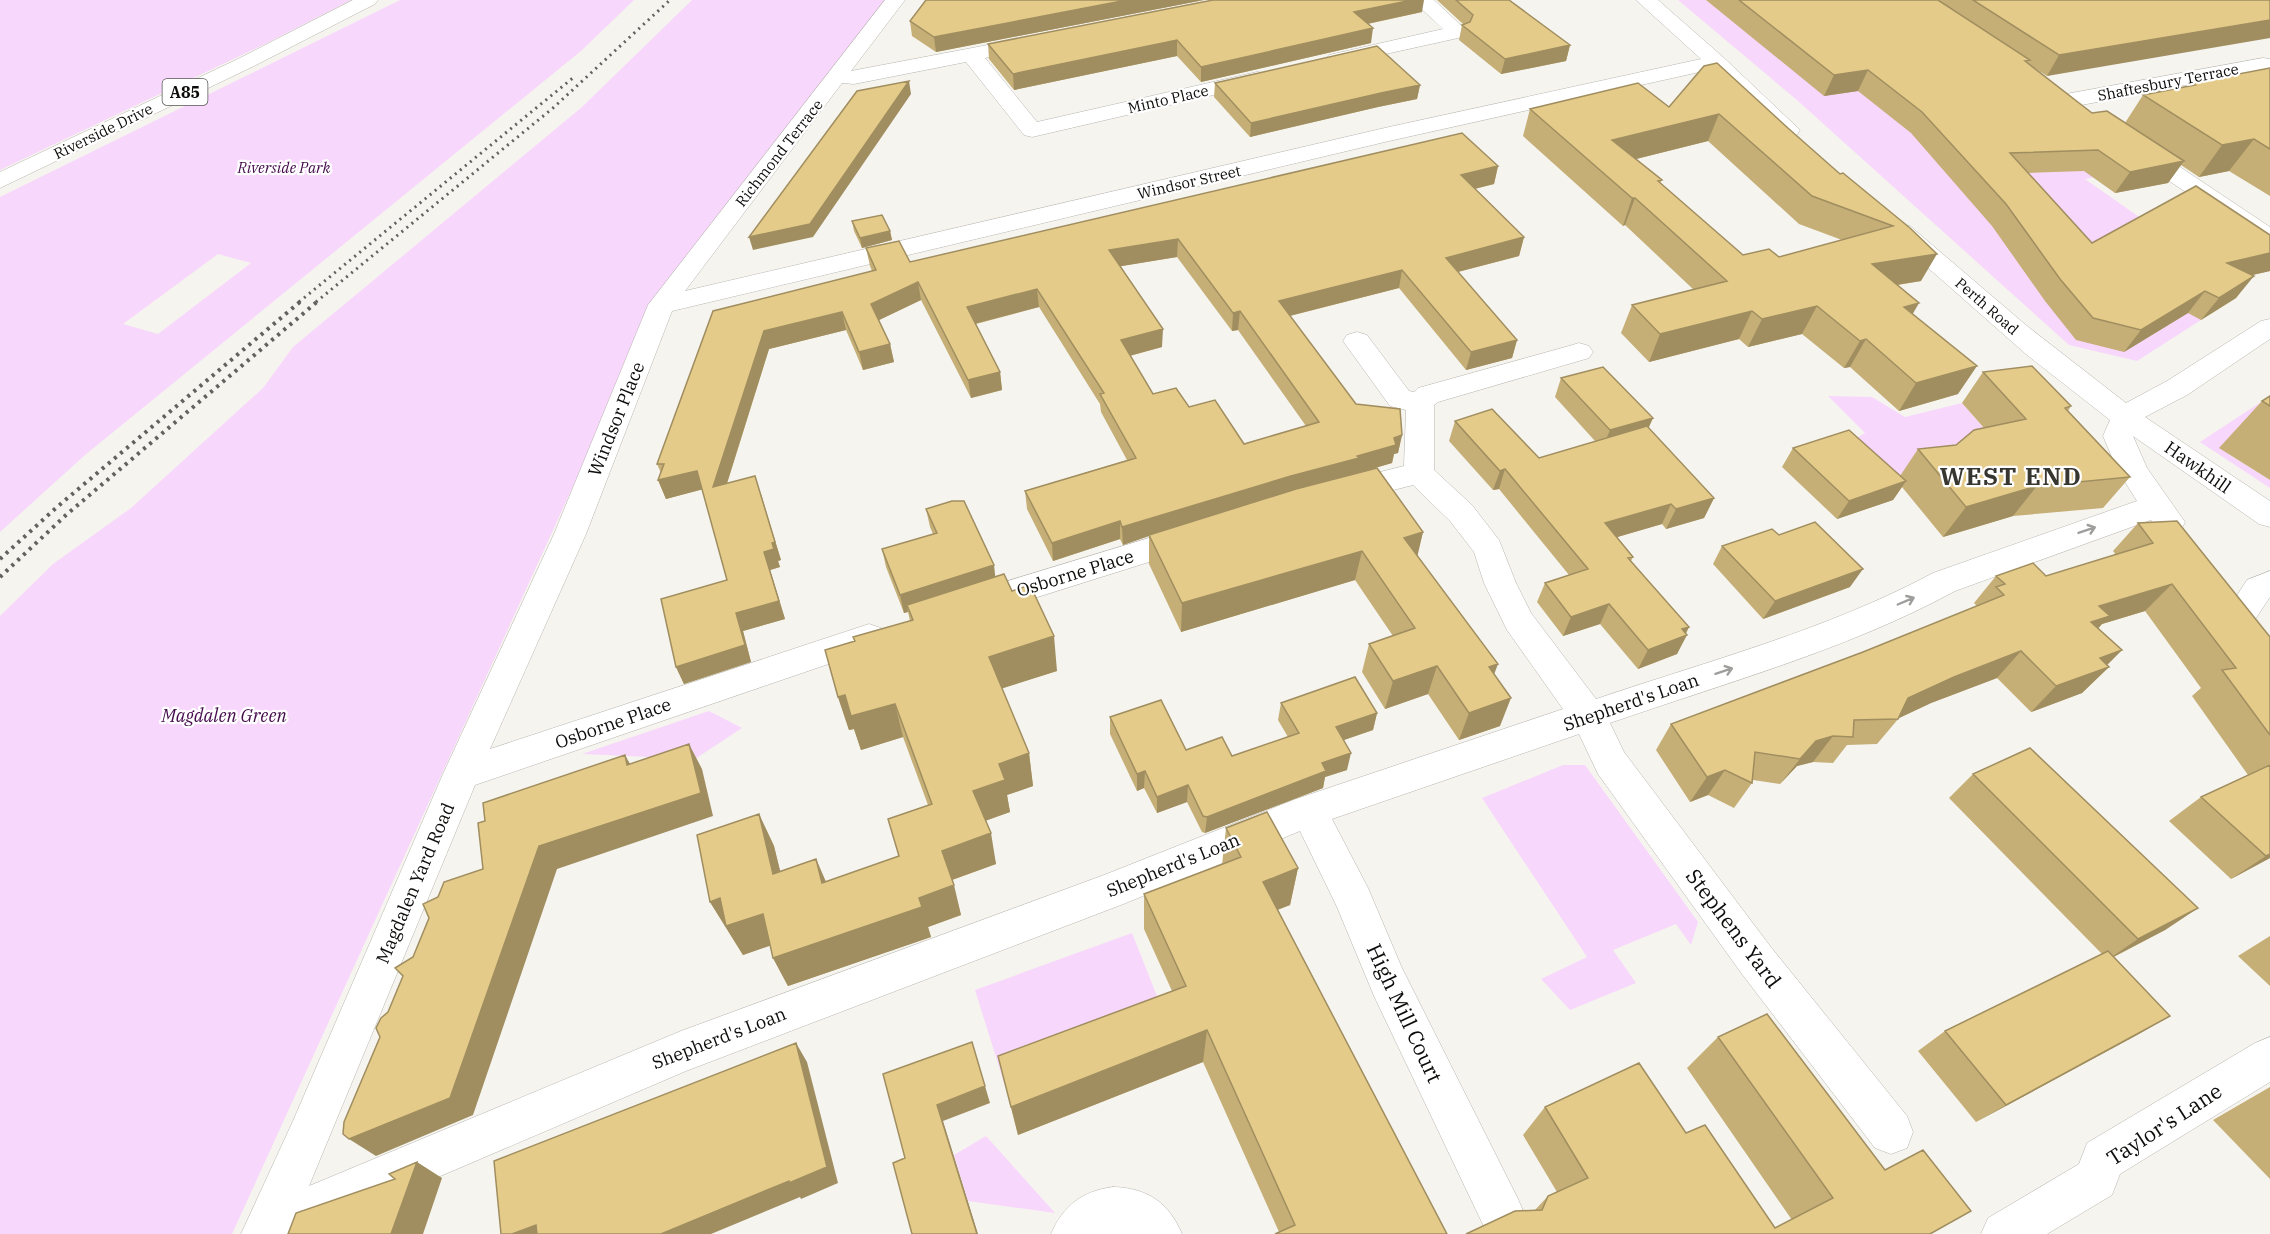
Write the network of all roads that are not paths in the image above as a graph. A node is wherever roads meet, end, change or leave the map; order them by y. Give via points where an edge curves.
1 (368, 0) edge
2 (895, 0) edge
3 (1422, 0) edge
4 (1646, 0) edge
5 (1014, 46) edge
6 (971, 55) junction
7 (1718, 62) junction
8 (1312, 65) edge
9 (2270, 65) edge
10 (1280, 73) edge
11 (838, 76) junction
12 (2047, 88) edge
13 (2066, 101) junction
14 (2095, 120) edge
15 (2124, 140) edge
16 (1807, 146) edge
17 (0, 180) edge
18 (1880, 212) edge
19 (2270, 238) edge
20 (661, 305) junction
21 (2270, 327) edge
22 (1357, 341) dead end
23 (1579, 352) dead end
24 (1420, 403) junction
25 (2126, 416) junction
26 (1419, 473) junction
27 (1319, 499) edge
28 (2157, 506) junction
29 (2270, 516) edge
30 (1217, 529) edge
31 (570, 534) joint
32 (2186, 540) edge
33 (2222, 583) edge
34 (2270, 584) edge
35 (2244, 609) junction
36 (957, 610) edge
37 (900, 627) edge
38 (2264, 633) edge
39 (1589, 716) junction
40 (461, 774) junction
41 (1309, 811) junction
42 (2270, 1058) edge
43 (1891, 1132) dead end
44 (1502, 1215) edge
45 (266, 1231) edge
46 (1074, 1234) edge
47 (1159, 1234) edge
48 (2004, 1234) edge

1 - 17 street, Riverside Drive / A85
2 - 11 street, Richmond Terrace
3 - 8 street via 1458,32
4 - 7 street
5 - 6 street
6 - 10 street, Minto Place via 1032,130
6 - 11 street via 854,78
7 - 16 street
7 - 20 street, Windsor Street via 1389,134
9 - 13 street, Shaftesbury Terrace
11 - 20 street, Richmond Terrace
12 - 13 street
13 - 14 street
15 - 19 street
18 - 25 street, Perth Road via 2013,329
20 - 31 street, Windsor Place
21 - 25 street
22 - 24 street via 1400,399
23 - 24 street via 1439,391
24 - 26 street
25 - 28 street via 2118,436 2124,457
25 - 29 street, Hawkhill
26 - 27 street
26 - 39 street via 1461,513 1488,548 1519,621
28 - 32 street
39 -> 28 street, Shepherd's Loan via 1834,632 1944,582
30 - 36 street, Osborne Place
31 - 40 street, Magdalen Yard Road
33 - 35 street
34 - 35 street via 2258,589
35 - 38 street
37 - 40 street, Osborne Place
39 - 41 street, Shepherd's Loan
39 - 43 street, Stephens Yard via 1611,763 1756,960
40 - 45 street, Magdalen Yard Road
41 - 44 street, High Mill Court
41 - 45 street, Shepherd's Loan via 1112,890 681,1052
42 - 48 street, Taylor's Lane via 2103,1159 2096,1179
46 - 47 street via 1087,1219 1113,1210 1131,1211 1148,1220

